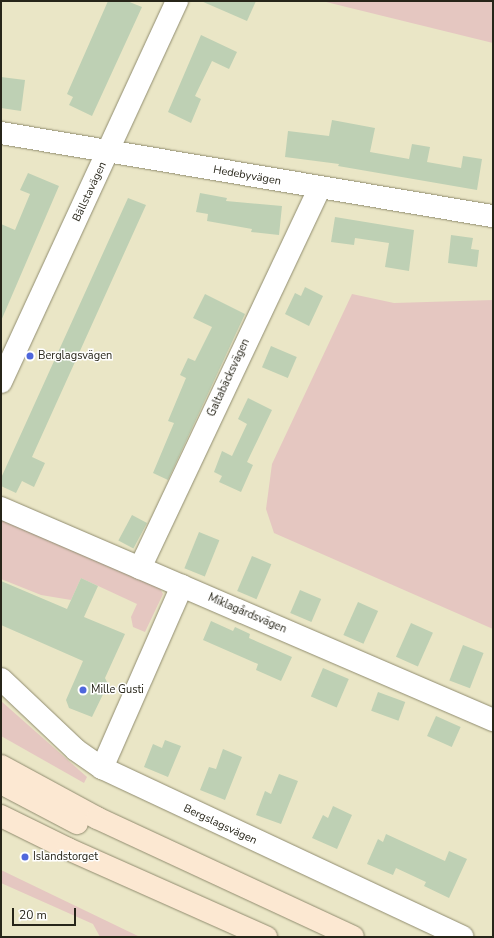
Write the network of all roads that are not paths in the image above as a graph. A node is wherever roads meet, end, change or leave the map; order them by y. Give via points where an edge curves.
1 (177, 1) edge
2 (1, 133) edge
3 (109, 152) junction
4 (319, 189) junction
5 (493, 216) edge
6 (1, 382) edge
7 (1, 508) edge
8 (140, 568) junction
9 (182, 586) junction
10 (1, 679) edge
11 (493, 720) edge
12 (1, 766) edge
13 (102, 768) junction
14 (1, 783) edge
15 (1, 816) edge
16 (201, 867) junction
17 (266, 937) edge
18 (353, 937) edge
19 (462, 937) edge

1 - 3 street, Bällstavägen
2 - 3 street, Hedebyvägen
3 - 4 street, Hedebyvägen
3 - 6 street, Bällstavägen
4 - 5 street, Hedebyvägen
4 - 8 street, Galtabäcksvägen
7 - 8 street, Miklagårdsvägen
8 - 9 street, Miklagårdsvägen
9 - 11 street, Miklagårdsvägen
9 - 13 street
10 - 13 street, Bergslagsvägen via 76,750
12 - 16 main road via 97,818
13 - 19 street, Bergslagsvägen
14 - 16 main road via 46,808 158,862 178,867
15 - 17 main road via 68,849
16 - 18 main road

